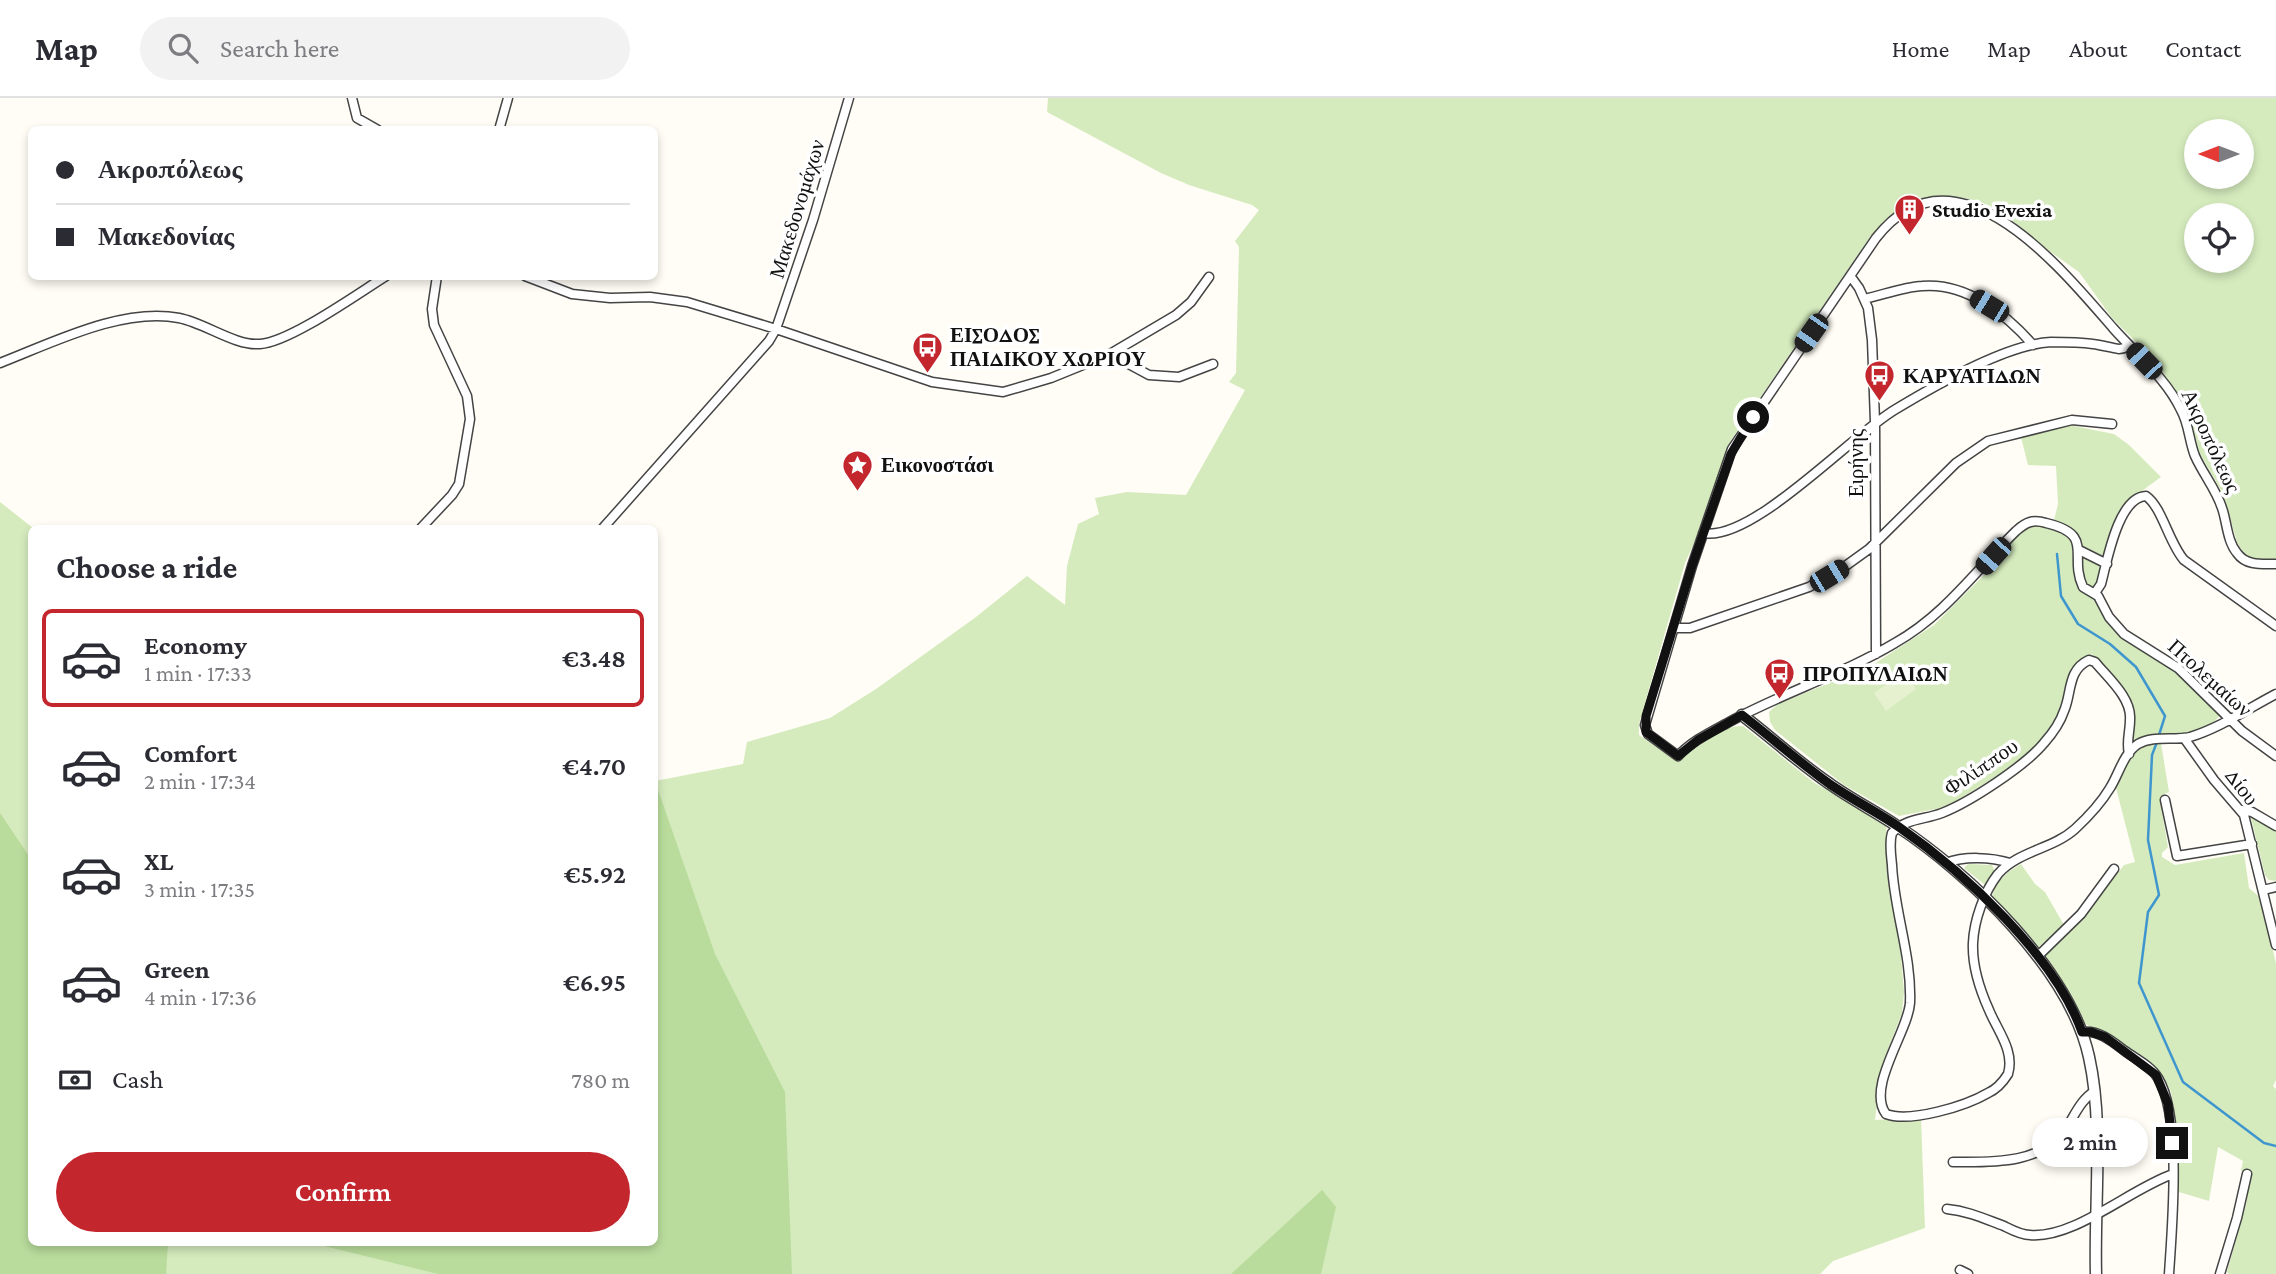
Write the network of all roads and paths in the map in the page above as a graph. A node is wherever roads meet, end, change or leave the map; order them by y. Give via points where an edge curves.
1 (352, 98) edge
2 (508, 98) edge
3 (849, 98) edge
4 (371, 126) edge
5 (500, 126) edge
6 (1209, 277) dead end
7 (1851, 277) junction
8 (379, 280) edge
9 (436, 280) edge
10 (535, 280) edge
11 (1864, 299) junction
12 (776, 329) junction
13 (2033, 345) junction
14 (2129, 345) junction
15 (1110, 354) junction
16 (0, 363) edge
17 (1213, 364) dead end
18 (1875, 422) junction
19 (2112, 424) dead end
20 (424, 525) edge
21 (606, 525) edge
22 (1703, 533) junction
23 (1876, 542) junction
24 (2079, 550) junction
25 (2106, 564) junction
26 (2276, 564) edge
27 (2095, 593) junction
28 (2276, 626) edge
29 (1674, 628) junction
30 (1876, 654) junction
31 (2276, 694) edge
32 (1742, 715) junction
33 (2230, 718) junction
34 (2184, 738) junction
35 (2129, 754) junction
36 (2276, 756) edge
37 (2165, 800) dead end
38 (2242, 810) junction
39 (2276, 825) edge
40 (1899, 827) junction
41 (2252, 844) junction
42 (1946, 863) junction
43 (2010, 863) junction
44 (2114, 869) dead end
45 (2276, 887) edge
46 (2263, 890) junction
47 (1985, 899) junction
48 (2276, 945) edge
49 (2037, 957) junction
50 (2082, 1032) junction
51 (2095, 1091) junction
52 (1953, 1162) dead end
53 (2173, 1174) junction
54 (2247, 1174) dead end
55 (1947, 1209) dead end
56 (2096, 1213) junction
57 (2096, 1274) edge
58 (2169, 1274) edge
59 (2220, 1274) edge

1 - 4 street via 357,118
2 - 5 street
3 - 12 street, Μακεδονομάχων
6 - 15 street via 1184,309
7 - 11 street, Ειρήνης
7 - 14 street, Ακροπόλεως via 1876,238 1902,212 1927,201 1961,204 1998,217 2045,254
7 - 22 street, Ακροπόλεως via 1735,445
8 - 16 street via 301,328 267,343 244,342 183,318 139,317 85,331
9 - 20 street via 434,325 467,396 470,419 459,484
10 - 12 street via 572,294 687,302
11 - 13 street via 1924,286 1958,291 2000,313
11 - 18 street, Ειρήνης via 1871,329
12 - 15 street via 932,382 1003,393
12 - 21 street, Μακεδονομάχων
13 - 14 street via 2075,342 2120,349
13 - 18 street via 1931,389
14 - 26 street, Ακροπόλεως via 2182,411 2195,456 2220,501 2236,552 2248,562
15 - 17 street via 1149,375 1179,376
18 - 22 street via 1751,520 1726,533
18 - 23 street, Ειρήνης
19 - 23 street via 2072,420 1985,443 1956,463
22 - 29 street, Ακροπόλεως
23 - 29 street via 1809,587 1687,629
23 - 30 street, Ειρήνης
24 - 25 street
24 - 27 street, Πτολεμαίων via 2080,582
24 - 30 street via 2066,529 2033,521 2024,524 1930,620
25 - 27 street
25 - 28 street via 2123,513 2134,499 2146,496 2184,560
27 - 33 street, Πτολεμαίων via 2121,632 2178,668
29 - 32 street, Ακροπόλεως via 1644,727 1648,734 1678,756
30 - 32 street
31 - 33 street
32 - 40 street via 1833,786
33 - 34 street
33 - 36 street, Πτολεμαίων
34 - 35 street via 2148,740
34 - 38 street, Δίου
35 - 40 street, Φιλίππου via 2129,707 2095,663 2086,661 2074,674 2063,715 2037,751 1953,808
35 - 43 street via 2106,795 2075,828 2056,843
37 - 41 street via 2177,856
38 - 39 street
38 - 41 street, Δίου
40 - 42 street
40 - 47 street via 1890,839 1910,1003 1886,1067 1882,1100 1884,1112 1890,1116 1957,1106 1989,1093 2008,1074 2009,1053 1986,1004 1973,960 1974,929
41 - 46 street, Δίου
42 - 43 street via 1966,859
42 - 47 street
43 - 47 street
44 - 49 street via 2081,914
45 - 46 street
46 - 48 street, Δίου
47 - 49 street
49 - 50 street via 2069,1003
50 - 51 street
50 - 53 street via 2105,1037 2157,1076 2169,1108
51 - 52 street via 2060,1136 2043,1149 2008,1160
51 - 56 street
53 - 56 street
53 - 58 street
54 - 59 street
55 - 56 street via 2031,1235 2062,1231
56 - 57 street

